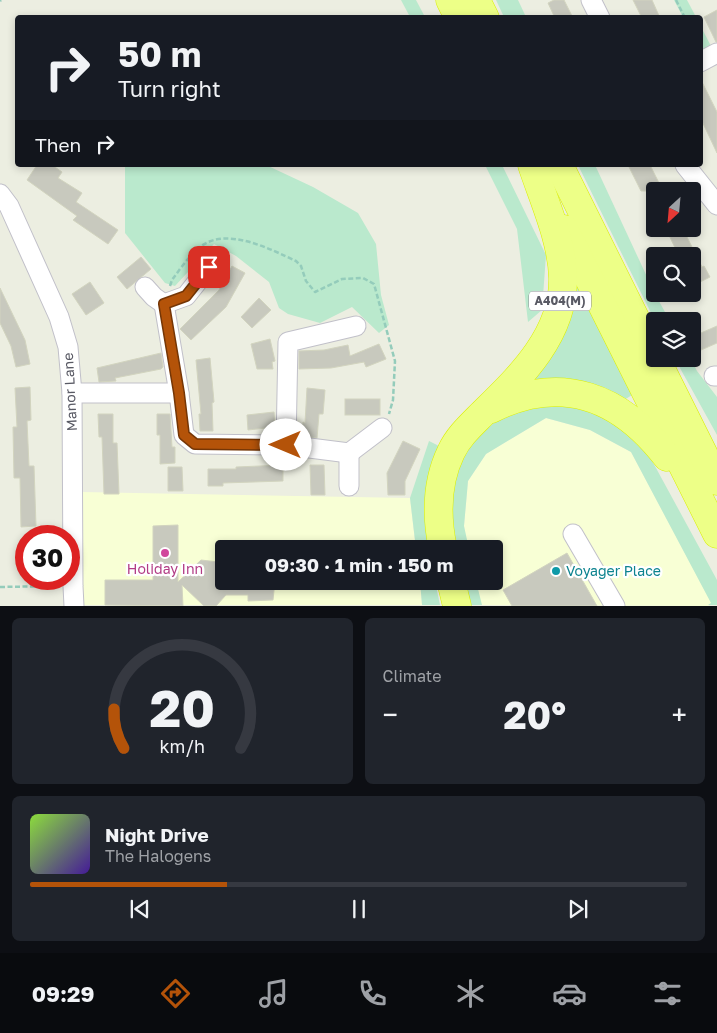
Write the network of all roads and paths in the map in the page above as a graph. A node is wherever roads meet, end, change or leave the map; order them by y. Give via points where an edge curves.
1 (450, 0) edge
2 (476, 0) edge
3 (591, 0) edge
4 (676, 0) edge
5 (458, 15) edge
6 (484, 15) edge
7 (598, 15) edge
8 (684, 15) edge
9 (717, 53) edge
10 (703, 60) edge
11 (533, 167) edge
12 (533, 167) edge
13 (560, 167) edge
14 (687, 167) edge
15 (0, 194) edge
16 (717, 204) edge
17 (209, 267) dead end
18 (146, 287) dead end
19 (164, 304) junction
20 (356, 326) dead end
21 (646, 340) edge
22 (659, 367) edge
23 (72, 393) junction
24 (179, 393) junction
25 (482, 414) junction
26 (382, 428) joint
27 (286, 445) junction
28 (349, 453) junction
29 (350, 486) dead end
30 (708, 490) edge
31 (73, 525) edge
32 (573, 534) dead end
33 (717, 534) edge
34 (442, 540) edge
35 (0, 587) edge
36 (15, 587) edge
37 (73, 590) edge
38 (453, 590) edge
39 (74, 606) edge
40 (457, 606) edge
41 (615, 606) edge

1 - 5 highway
2 - 6 highway
3 - 7 street
4 - 8 path
9 - 10 street
11 - 25 highway, A404(M) via 561,264 563,279 559,310 541,348
12 - 30 highway, A404(M)
13 - 21 highway, A404(M)
14 - 16 street
15 - 23 street, Manor Lane via 9,206 59,317 68,347
17 - 19 street via 186,296
18 - 19 street
19 - 24 street
19 - 26 path via 172,280 187,261 200,246 217,238 254,242 296,261 315,292 342,279 363,278 374,284 394,361 392,400
20 - 27 street via 288,342
22 - 30 highway, A404(M)
23 - 24 street
23 - 31 street, Manor Lane
24 - 27 street via 184,435 195,444
25 - 30 highway, A404(M) via 518,398 545,392 558,391 592,398 623,413
25 - 34 highway, A404(M) via 458,439 445,464 438,509
26 - 28 street
27 - 28 street
28 - 29 street
30 - 33 highway, A404(M)
32 - 41 street
35 - 36 path
37 - 39 street, Manor Lane
38 - 40 highway

